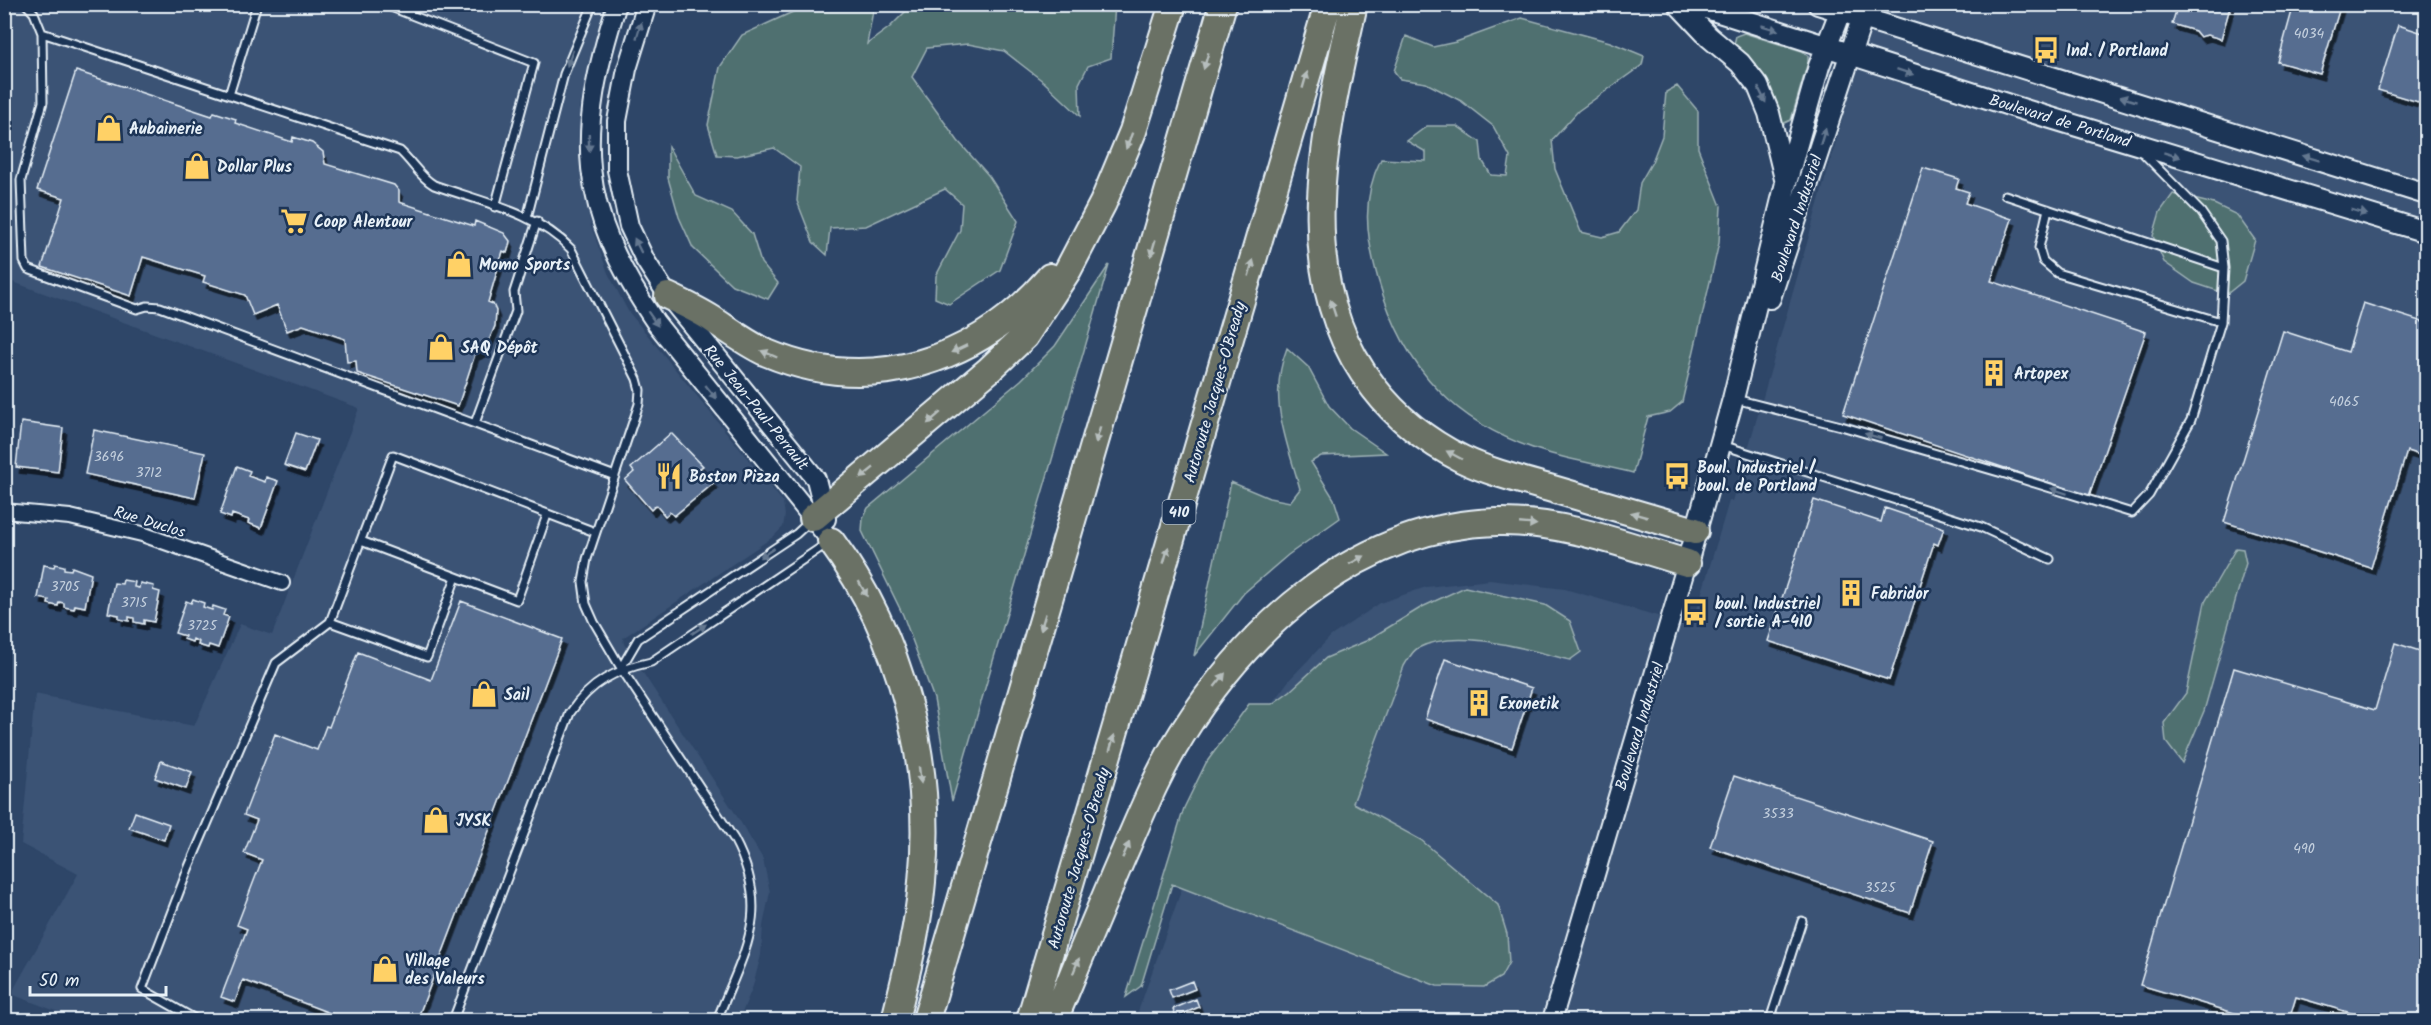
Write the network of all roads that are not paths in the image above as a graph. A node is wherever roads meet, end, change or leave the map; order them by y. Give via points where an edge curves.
1 (26, 4) edge
2 (257, 4) edge
3 (383, 4) edge
4 (593, 4) edge
5 (617, 4) edge
6 (647, 4) edge
7 (1173, 4) edge
8 (1223, 4) edge
9 (1328, 4) edge
10 (1354, 4) edge
11 (1678, 4) edge
12 (1694, 4) edge
13 (1818, 4) edge
14 (1842, 8) edge
15 (1865, 11) edge
16 (42, 33) junction
17 (1827, 47) junction
18 (1850, 55) junction
19 (230, 95) junction
20 (2133, 143) junction
21 (1786, 183) junction
22 (2427, 194) edge
23 (2005, 195) dead end
24 (1103, 203) junction
25 (495, 207) junction
26 (2048, 209) junction
27 (527, 218) junction
28 (537, 221) junction
29 (2427, 232) edge
30 (2224, 268) junction
31 (668, 296) junction
32 (2221, 322) junction
33 (1734, 399) junction
34 (475, 423) junction
35 (1722, 438) junction
36 (615, 476) junction
37 (4, 511) edge
38 (818, 513) junction
39 (548, 514) junction
40 (1695, 531) junction
41 (595, 532) junction
42 (831, 541) junction
43 (361, 542) junction
44 (2050, 559) dead end
45 (1687, 562) junction
46 (456, 577) junction
47 (282, 583) dead end
48 (330, 622) junction
49 (621, 668) junction
50 (1802, 921) dead end
51 (197, 1020) edge
52 (453, 1020) edge
53 (717, 1020) edge
54 (895, 1020) edge
55 (926, 1020) edge
56 (1030, 1020) edge
57 (1054, 1020) edge
58 (1552, 1020) edge
59 (1770, 1020) edge

1 - 16 lane
2 - 19 lane
3 - 25 lane via 534,63
4 -> 27 lane via 564,74
5 -> 38 street, Rue Jean-Paul-Perrault via 597,70 589,120 594,191 608,238 631,285 656,323
31 -> 6 street, Rue Jean-Paul-Perrault via 634,237 622,202 617,170 620,102
7 -> 24 highway via 1133,131
8 -> 55 highway
56 -> 9 highway, Autoroute Jacques-O'Bready / 410
40 -> 10 highway via 1464,460 1407,422 1364,375 1331,304 1320,229 1328,130
11 -> 21 main road via 1740,63 1758,86 1769,112
12 -> 17 main road, Boulevard de Portland
13 - 14 main road
14 - 15 main road
14 - 17 main road, Boulevard Industriel
15 - 18 main road, Boulevard Industriel
22 -> 15 main road
16 - 19 lane
16 - 34 lane via 43,102 21,180 27,269 137,309 160,307
17 - 18 main road, Boulevard de Portland
17 - 21 main road, Boulevard Industriel
18 -> 20 main road, Boulevard de Portland
33 -> 18 main road, Boulevard Industriel
19 - 25 lane via 400,151 434,185
20 -> 29 main road, Boulevard de Portland
20 - 30 lane via 2201,212 2220,241
21 - 33 main road, Boulevard Industriel
23 - 26 lane
24 -> 31 highway via 1055,270 1008,319 963,348 907,366 844,371 778,358
24 -> 38 highway via 1068,270 1025,336 911,438
25 - 27 lane
26 - 30 lane
26 - 32 lane via 2039,248 2043,261 2057,273
27 - 28 lane
28 - 34 lane via 514,292 516,311
28 - 36 lane via 571,249 637,379 639,404
30 - 32 lane
31 - 38 street, Rue Jean-Paul-Perrault via 816,479
32 -> 33 lane via 2191,420 2149,495 2132,513 1841,426
33 - 35 main road, Boulevard Industriel
34 - 36 lane
35 - 40 main road, Boulevard Industriel
35 - 44 lane via 1981,527
36 - 41 lane
37 - 47 street, Rue Duclos via 70,517 142,534
38 - 42 street, Rue Jean-Paul-Perrault
38 -> 49 lane via 796,534 638,639
39 - 41 lane
39 - 43 lane via 393,455
39 - 46 lane via 518,600
40 - 45 main road, Boulevard Industriel
41 - 49 lane via 583,582 586,604
49 -> 42 lane via 651,662
42 -> 54 highway via 866,594 889,643 907,701 919,767 923,879 914,940
43 - 46 lane
43 - 48 lane
57 -> 45 highway via 1141,815 1182,735 1242,654 1317,585 1365,556 1409,537 1490,522 1558,527
45 - 58 street, Boulevard Industriel
46 - 48 lane via 427,657
48 - 51 lane via 276,663 188,868 142,989
49 - 52 lane via 582,695 570,713
49 - 53 lane via 745,859 752,885 753,924
50 - 59 lane

